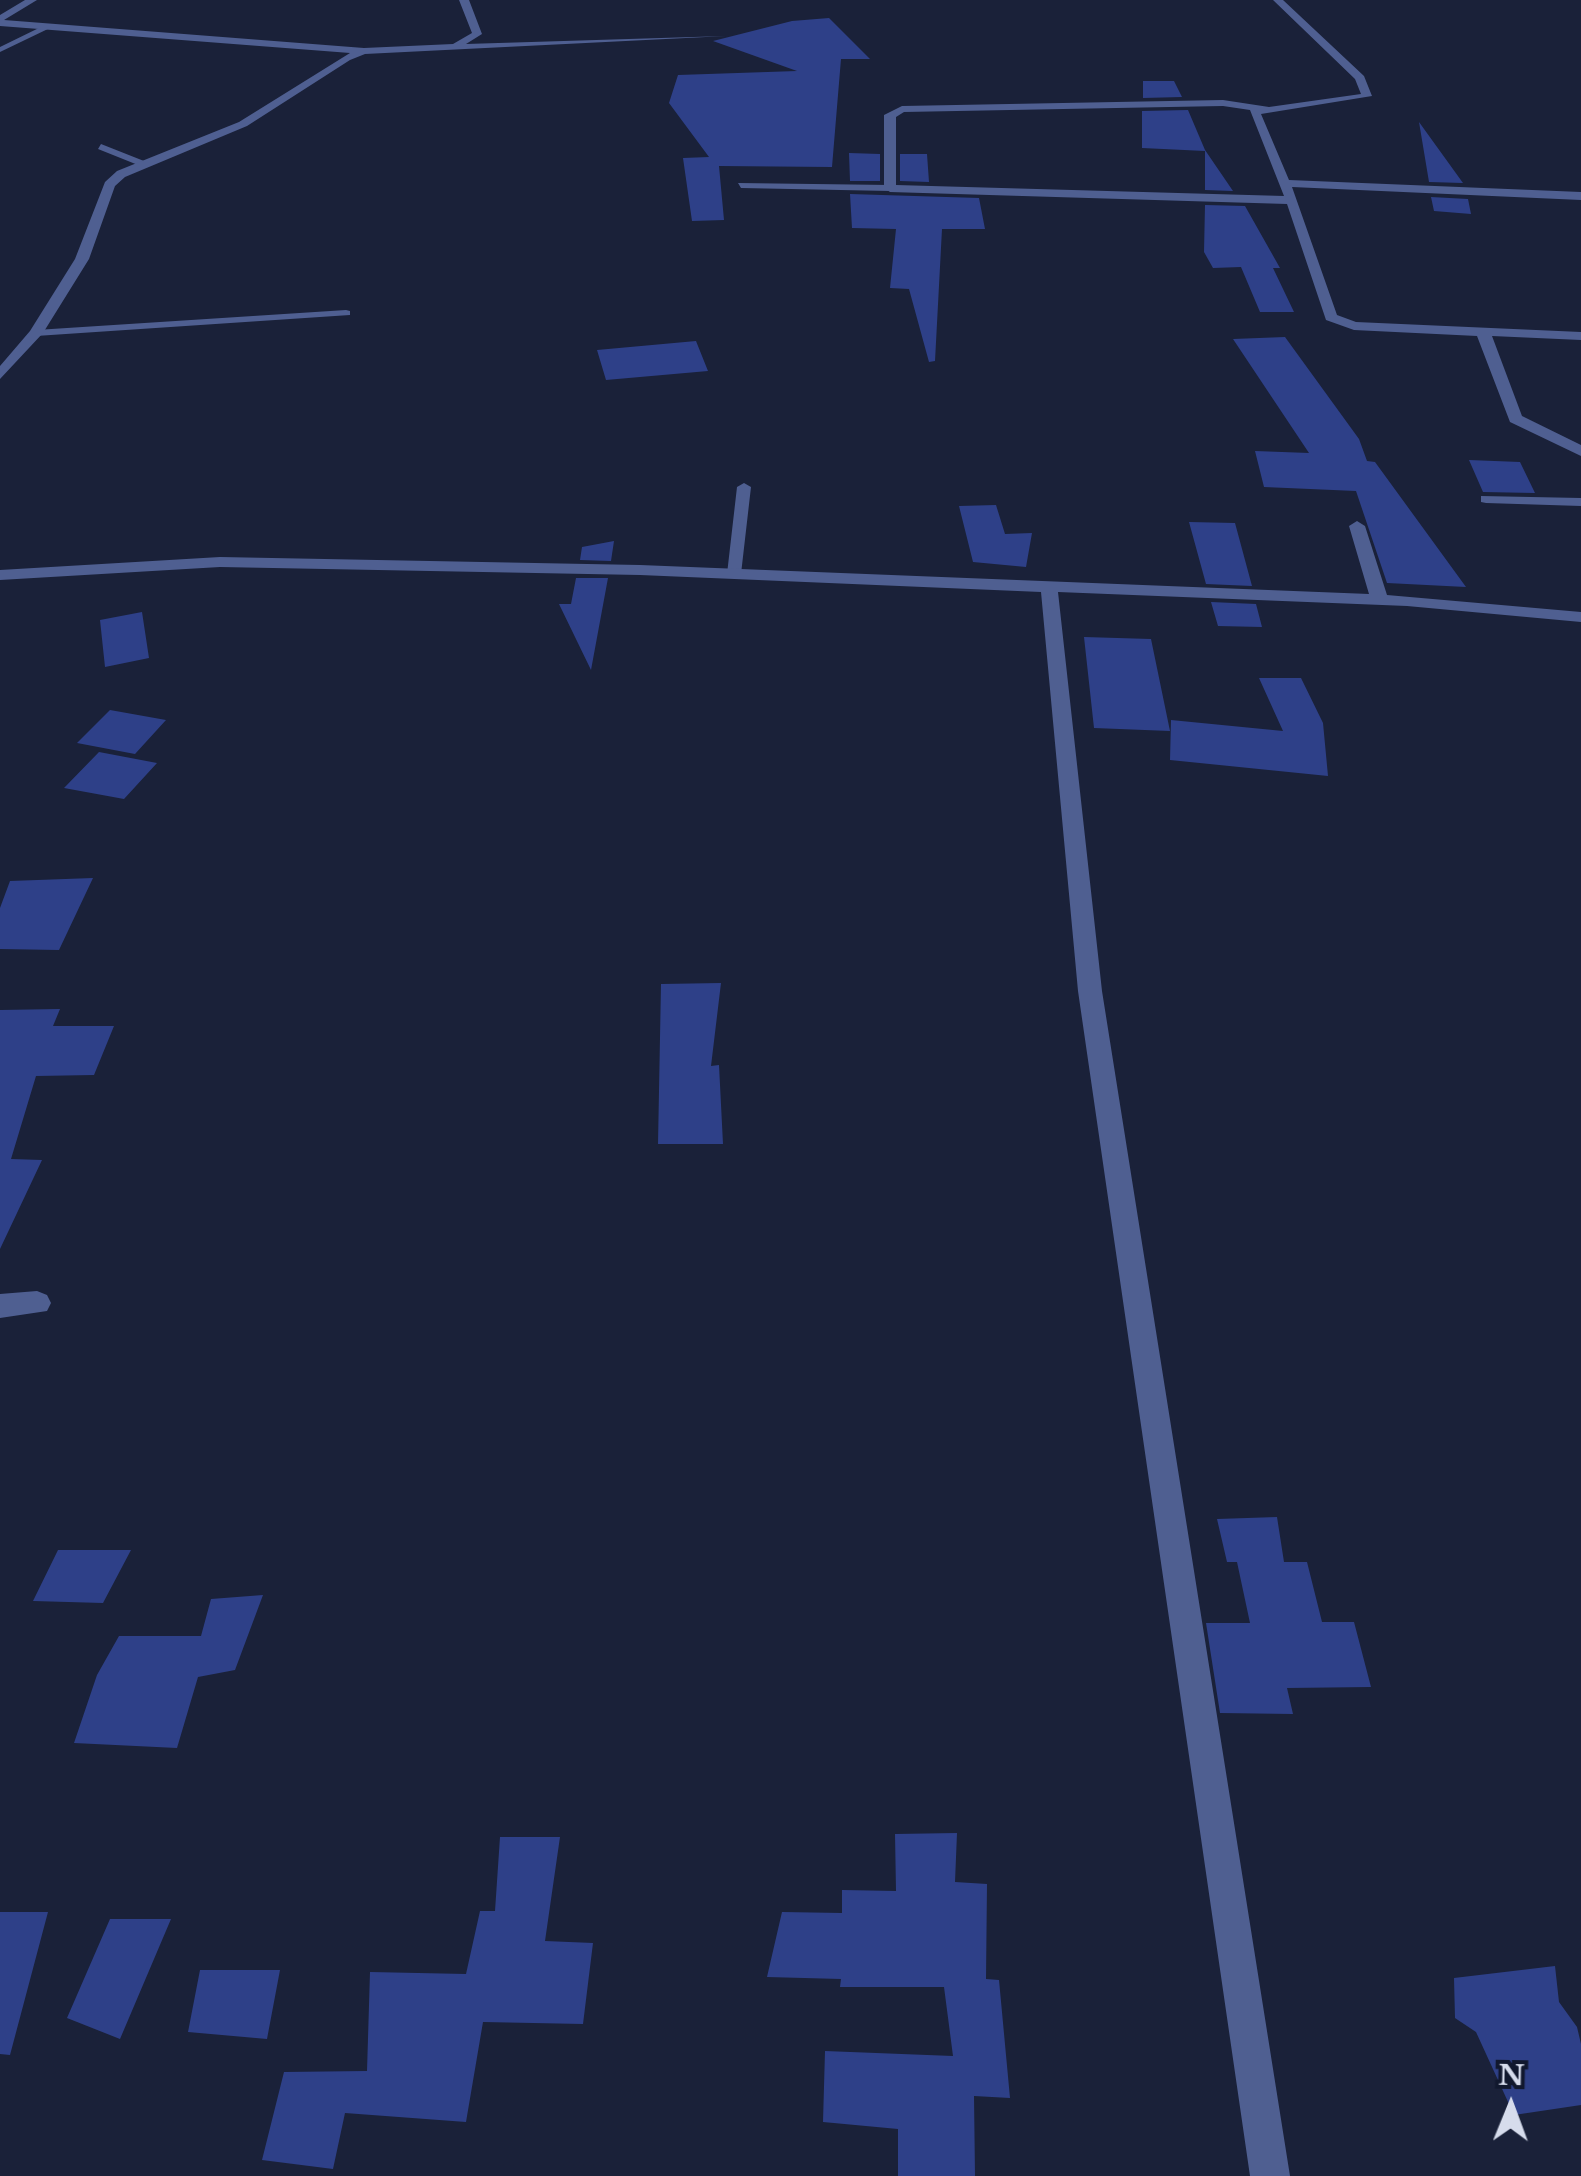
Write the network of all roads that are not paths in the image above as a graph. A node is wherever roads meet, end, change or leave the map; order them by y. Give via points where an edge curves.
1 (32, 0) edge
2 (464, 0) edge
3 (1278, 0) edge
4 (0, 22) edge
5 (48, 27) junction
6 (722, 36) dead end
7 (458, 44) junction
8 (0, 50) edge
9 (364, 51) junction
10 (1265, 109) junction
11 (101, 148) dead end
12 (142, 163) junction
13 (1285, 183) junction
14 (741, 184) dead end
15 (890, 188) junction
16 (1581, 196) edge
17 (1292, 200) junction
18 (346, 314) dead end
19 (1484, 332) junction
20 (36, 333) junction
21 (1581, 336) edge
22 (0, 375) edge
23 (1581, 450) edge
24 (744, 487) dead end
25 (1486, 499) dead end
26 (1581, 502) edge
27 (1357, 526) dead end
28 (0, 574) edge
29 (734, 574) junction
30 (1049, 587) junction
31 (1380, 600) junction
32 (1581, 617) edge
33 (36, 1303) dead end
34 (0, 1306) edge
35 (1270, 2176) edge

1 - 4 street
2 - 7 street via 476,34
3 - 10 street via 1360,78 1367,96
4 - 5 street
5 - 8 lane
5 - 9 street
6 - 7 street
7 - 9 street
9 - 12 street via 243,124
10 - 13 street via 1254,112
10 - 15 street via 1223,104 902,110 890,115
11 - 12 lane
12 - 20 street via 109,185 82,259
13 - 16 street
13 - 17 street
14 - 15 lane
15 - 17 street
17 - 19 street via 1331,317 1339,323
18 - 20 lane
19 - 21 street
19 - 23 street via 1515,418
20 - 22 street
24 - 29 lane
25 - 26 lane
27 - 31 street
28 - 29 street via 220,562
29 - 30 street
30 - 31 street
30 - 35 street via 1090,991
31 - 32 street
33 - 34 street

